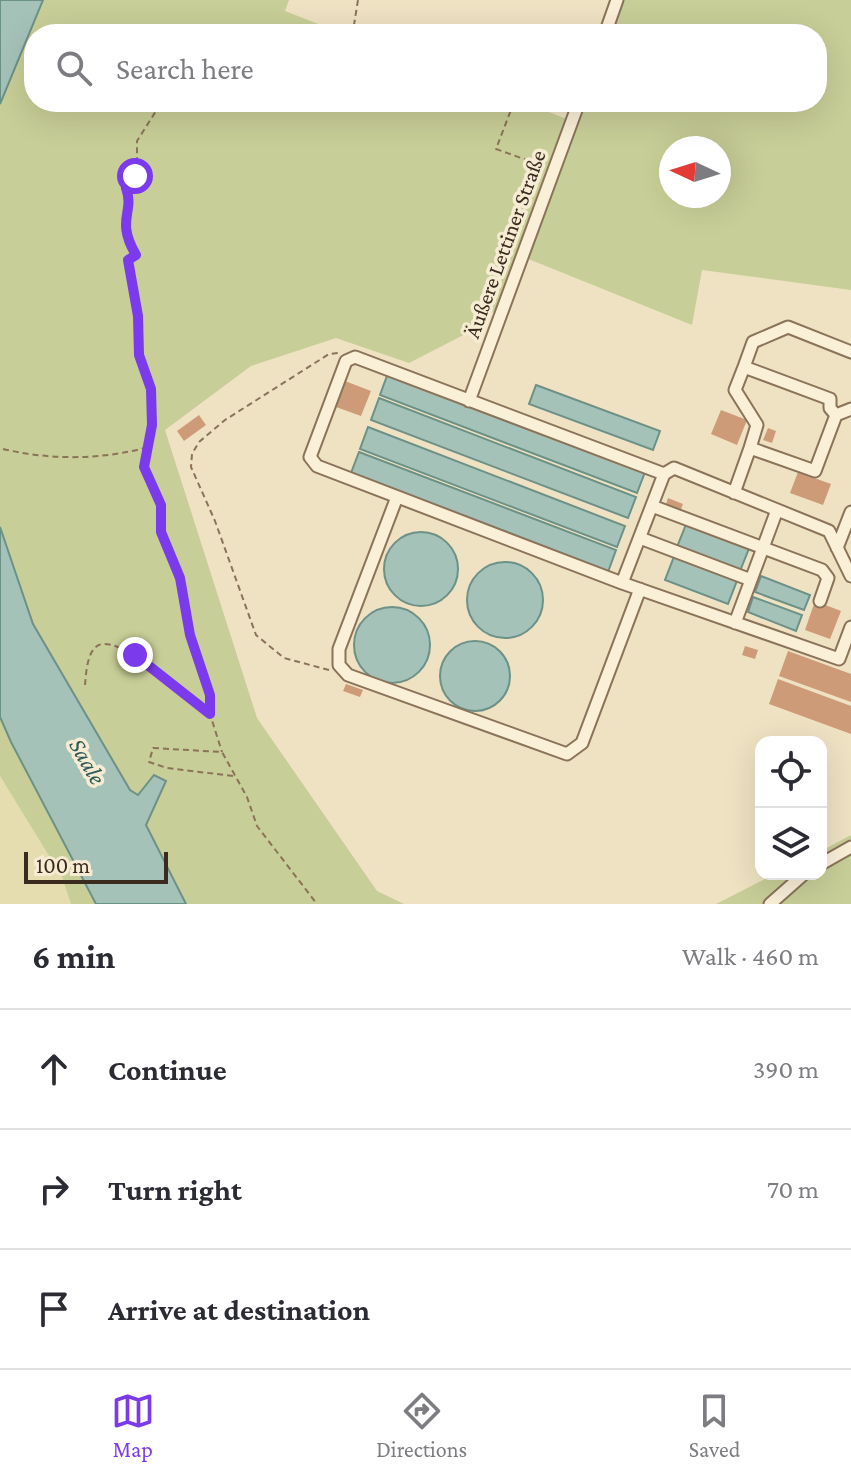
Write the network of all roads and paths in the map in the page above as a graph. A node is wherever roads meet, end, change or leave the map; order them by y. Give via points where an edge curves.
1 (358, 0) edge
2 (617, 0) edge
3 (354, 24) edge
4 (609, 24) edge
5 (155, 112) edge
6 (510, 112) edge
7 (575, 112) edge
8 (527, 160) dead end
9 (851, 352) edge
10 (350, 357) junction
11 (744, 367) junction
12 (469, 401) junction
13 (851, 409) edge
14 (836, 415) junction
15 (147, 448) junction
16 (750, 448) junction
17 (3, 449) dead end
18 (664, 474) junction
19 (734, 493) junction
20 (397, 497) junction
21 (652, 506) junction
22 (777, 510) junction
23 (851, 512) edge
24 (640, 538) junction
25 (763, 547) junction
26 (837, 548) junction
27 (851, 576) edge
28 (751, 580) junction
29 (622, 583) junction
30 (640, 589) junction
31 (820, 601) dead end
32 (735, 623) junction
33 (851, 627) edge
34 (348, 675) junction
35 (85, 685) dead end
36 (210, 714) junction
37 (222, 752) junction
38 (233, 776) junction
39 (851, 847) edge
40 (827, 861) edge
41 (797, 880) edge
42 (317, 904) edge
43 (770, 904) edge

1 - 3 path
2 - 4 street
5 - 15 path via 137,141 137,170 126,188 130,197 123,220 136,255 128,260 131,288 139,355 151,389
6 - 8 path via 496,149
7 - 12 street, Äußere Lettiner Straße
9 - 11 street via 788,327 753,342
10 - 12 street
10 - 20 street via 312,463
10 - 34 path via 329,354 225,420 199,442 191,467 256,635 284,658
11 - 14 street via 830,399
11 - 16 street via 735,390 757,425
12 - 18 street
13 - 14 street
14 - 16 street via 815,471
15 - 17 path via 118,455 52,457
15 - 36 path via 144,467 161,505 161,532 180,578 190,635 210,695
16 - 19 street
18 - 19 street via 674,468
18 - 21 street
19 - 22 street
20 - 29 street
20 - 34 street via 339,649 339,665
21 - 24 street
21 - 25 street
22 - 25 street
22 - 26 street via 829,531
23 - 26 street
24 - 28 street
24 - 29 street
25 - 28 street
25 - 31 street via 822,570 828,578
26 - 27 street
28 - 32 street
29 - 30 street
30 - 32 street
30 - 34 street via 582,743 567,754
32 - 33 street via 839,659
35 - 36 path via 92,651 112,644 135,655
36 - 37 path
37 - 38 path
37 - 38 path via 153,748 149,762
38 - 42 path via 257,826
39 - 40 street
41 - 43 street

